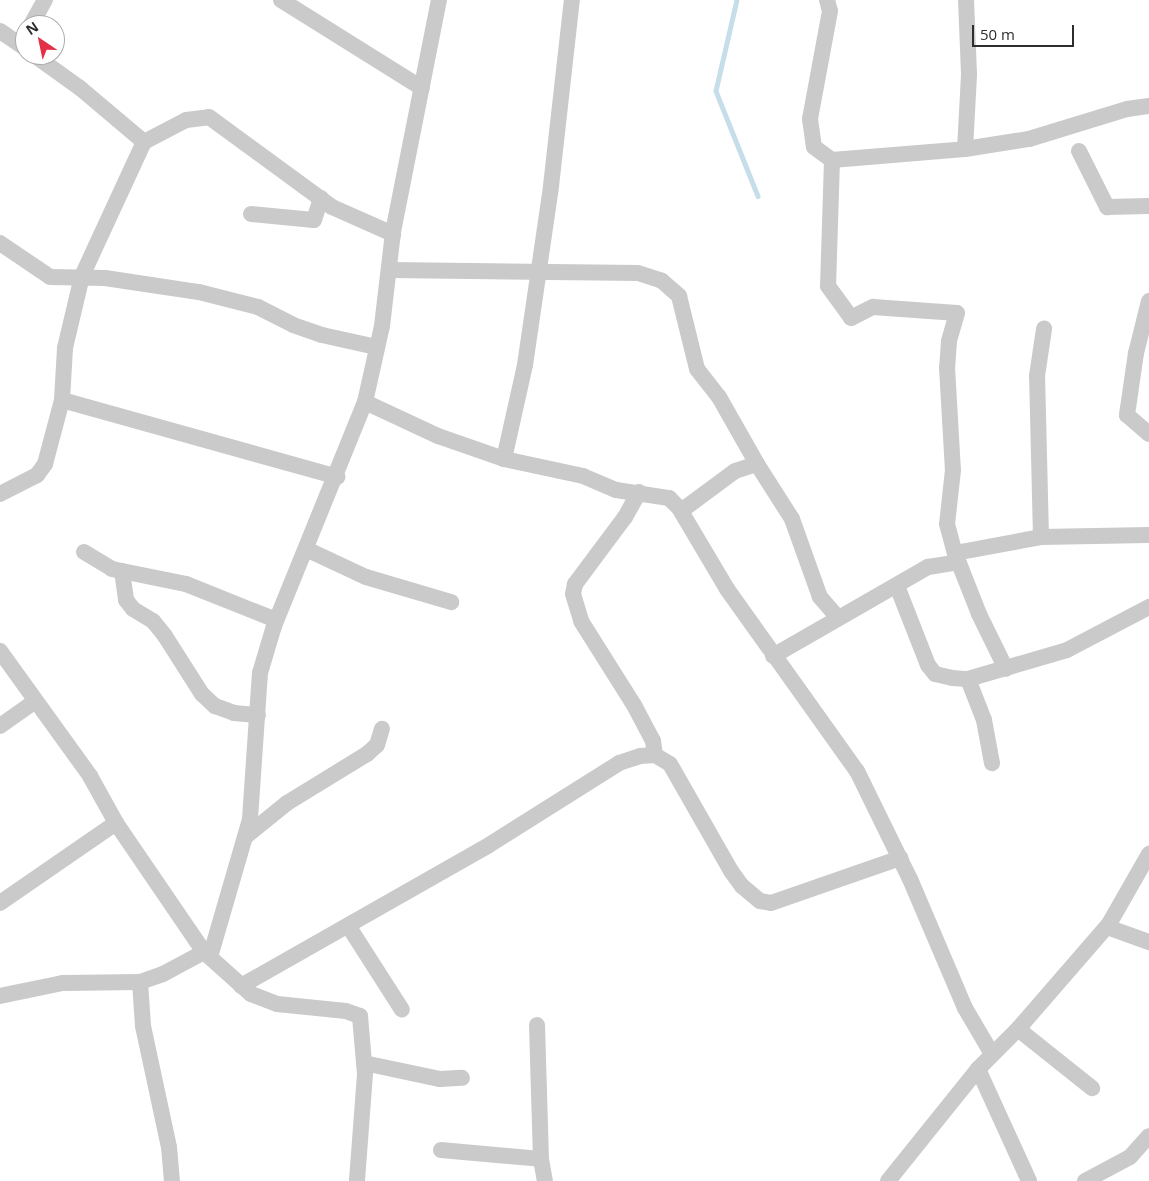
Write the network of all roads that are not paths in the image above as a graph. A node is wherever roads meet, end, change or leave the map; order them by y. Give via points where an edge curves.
1 (45, 0) edge
2 (281, 0) edge
3 (440, 0) edge
4 (572, 0) edge
5 (827, 0) edge
6 (966, 0) edge
7 (37, 15) edge
8 (0, 31) edge
9 (15, 38) edge
10 (48, 65) edge
11 (422, 88) junction
12 (1149, 106) edge
13 (144, 142) junction
14 (965, 149) junction
15 (1079, 151) dead end
16 (832, 160) junction
17 (321, 198) junction
18 (1149, 206) edge
19 (251, 214) dead end
20 (393, 234) junction
21 (0, 244) edge
22 (390, 270) junction
23 (537, 272) junction
24 (82, 276) junction
25 (1149, 301) edge
26 (1044, 329) dead end
27 (376, 347) junction
28 (62, 400) junction
29 (365, 402) junction
30 (1149, 434) edge
31 (504, 459) junction
32 (757, 464) junction
33 (337, 477) junction
34 (639, 492) junction
35 (0, 494) edge
36 (681, 511) junction
37 (1149, 535) edge
38 (1041, 537) junction
39 (306, 548) junction
40 (84, 552) dead end
41 (957, 557) junction
42 (122, 571) junction
43 (897, 586) junction
44 (451, 602) dead end
45 (1149, 607) edge
46 (838, 618) junction
47 (276, 620) junction
48 (0, 651) edge
49 (774, 656) junction
50 (1006, 669) junction
51 (968, 679) junction
52 (34, 702) junction
53 (258, 715) junction
54 (0, 726) edge
55 (382, 729) dead end
56 (655, 754) junction
57 (992, 763) dead end
58 (116, 823) junction
59 (245, 837) junction
60 (1149, 854) edge
61 (900, 858) junction
62 (0, 903) edge
63 (349, 927) junction
64 (1107, 927) junction
65 (1149, 942) edge
66 (207, 954) junction
67 (140, 982) junction
68 (241, 986) junction
69 (0, 996) edge
70 (402, 1010) dead end
71 (537, 1026) dead end
72 (1018, 1029) junction
73 (992, 1054) junction
74 (364, 1063) junction
75 (978, 1068) junction
76 (462, 1078) dead end
77 (1092, 1088) dead end
78 (1149, 1136) edge
79 (441, 1150) dead end
80 (541, 1159) junction
81 (172, 1181) edge
82 (357, 1181) edge
83 (545, 1181) edge
84 (888, 1181) edge
85 (1028, 1181) edge
86 (1085, 1181) edge

1 - 7 street
2 - 11 street
3 - 11 street
4 - 23 street via 551,186
5 - 16 street via 830,10 810,119 814,147
6 - 14 street via 969,74
8 - 9 street
10 - 13 street
11 - 20 street
12 - 14 street via 1127,108 1029,139
13 - 17 street via 186,120 209,117
13 - 24 street
14 - 16 street
15 - 18 street via 1107,207
16 - 41 street via 828,286 851,318 873,307 957,313 949,341 947,367 952,470 948,524
17 - 19 street via 314,220
17 - 20 street via 357,220
20 - 22 street
21 - 24 street via 42,274 62,278
22 - 23 street
22 - 27 street
23 - 31 street via 524,365
23 - 32 street via 638,273 662,281 679,296 697,369 719,397
24 - 27 street via 216,296 258,307 322,335
24 - 28 street via 65,348
25 - 30 street via 1136,354 1127,416
26 - 38 street via 1037,376
27 - 29 street
28 - 33 street
28 - 35 street via 45,464 37,474
29 - 31 street via 438,436
29 - 33 street
31 - 34 street via 584,476 616,490
32 - 36 street via 735,471
32 - 46 street via 792,519 820,597
33 - 39 street
34 - 36 street via 669,498
34 - 56 street via 625,517 575,584 573,594 581,620 638,711 653,741
36 - 49 street via 727,589
37 - 38 street
38 - 41 street
39 - 44 street via 366,577
39 - 47 street
40 - 42 street via 112,569
41 - 43 street via 928,568
41 - 50 street
42 - 47 street via 186,584
42 - 53 street via 126,600 133,609 153,621 202,694 215,706 234,714
43 - 46 street
43 - 51 street via 928,665 935,674
45 - 50 street via 1067,650
46 - 49 street
47 - 53 street via 260,673
48 - 52 street
49 - 61 street via 857,771
50 - 51 street
51 - 57 street via 984,720
52 - 54 street
52 - 58 street via 90,776
53 - 59 street via 250,819
55 - 59 street via 377,745 367,754 287,803
56 - 61 street via 670,764 731,871 750,895 760,901 771,904
56 - 63 street via 619,763
58 - 62 street
58 - 66 street
59 - 66 street
60 - 64 street
61 - 73 street via 966,1008
63 - 68 street
63 - 70 street
64 - 65 street
64 - 72 street
66 - 67 street
66 - 68 street
67 - 69 street via 63,983
67 - 81 street via 143,1026 169,1147
68 - 74 street via 250,994 277,1004 346,1011 360,1016
71 - 80 street
72 - 73 street
72 - 77 street
73 - 75 street
74 - 76 street via 440,1079
74 - 82 street
75 - 84 street
75 - 85 street
78 - 86 street via 1130,1157
79 - 80 street
80 - 83 street

